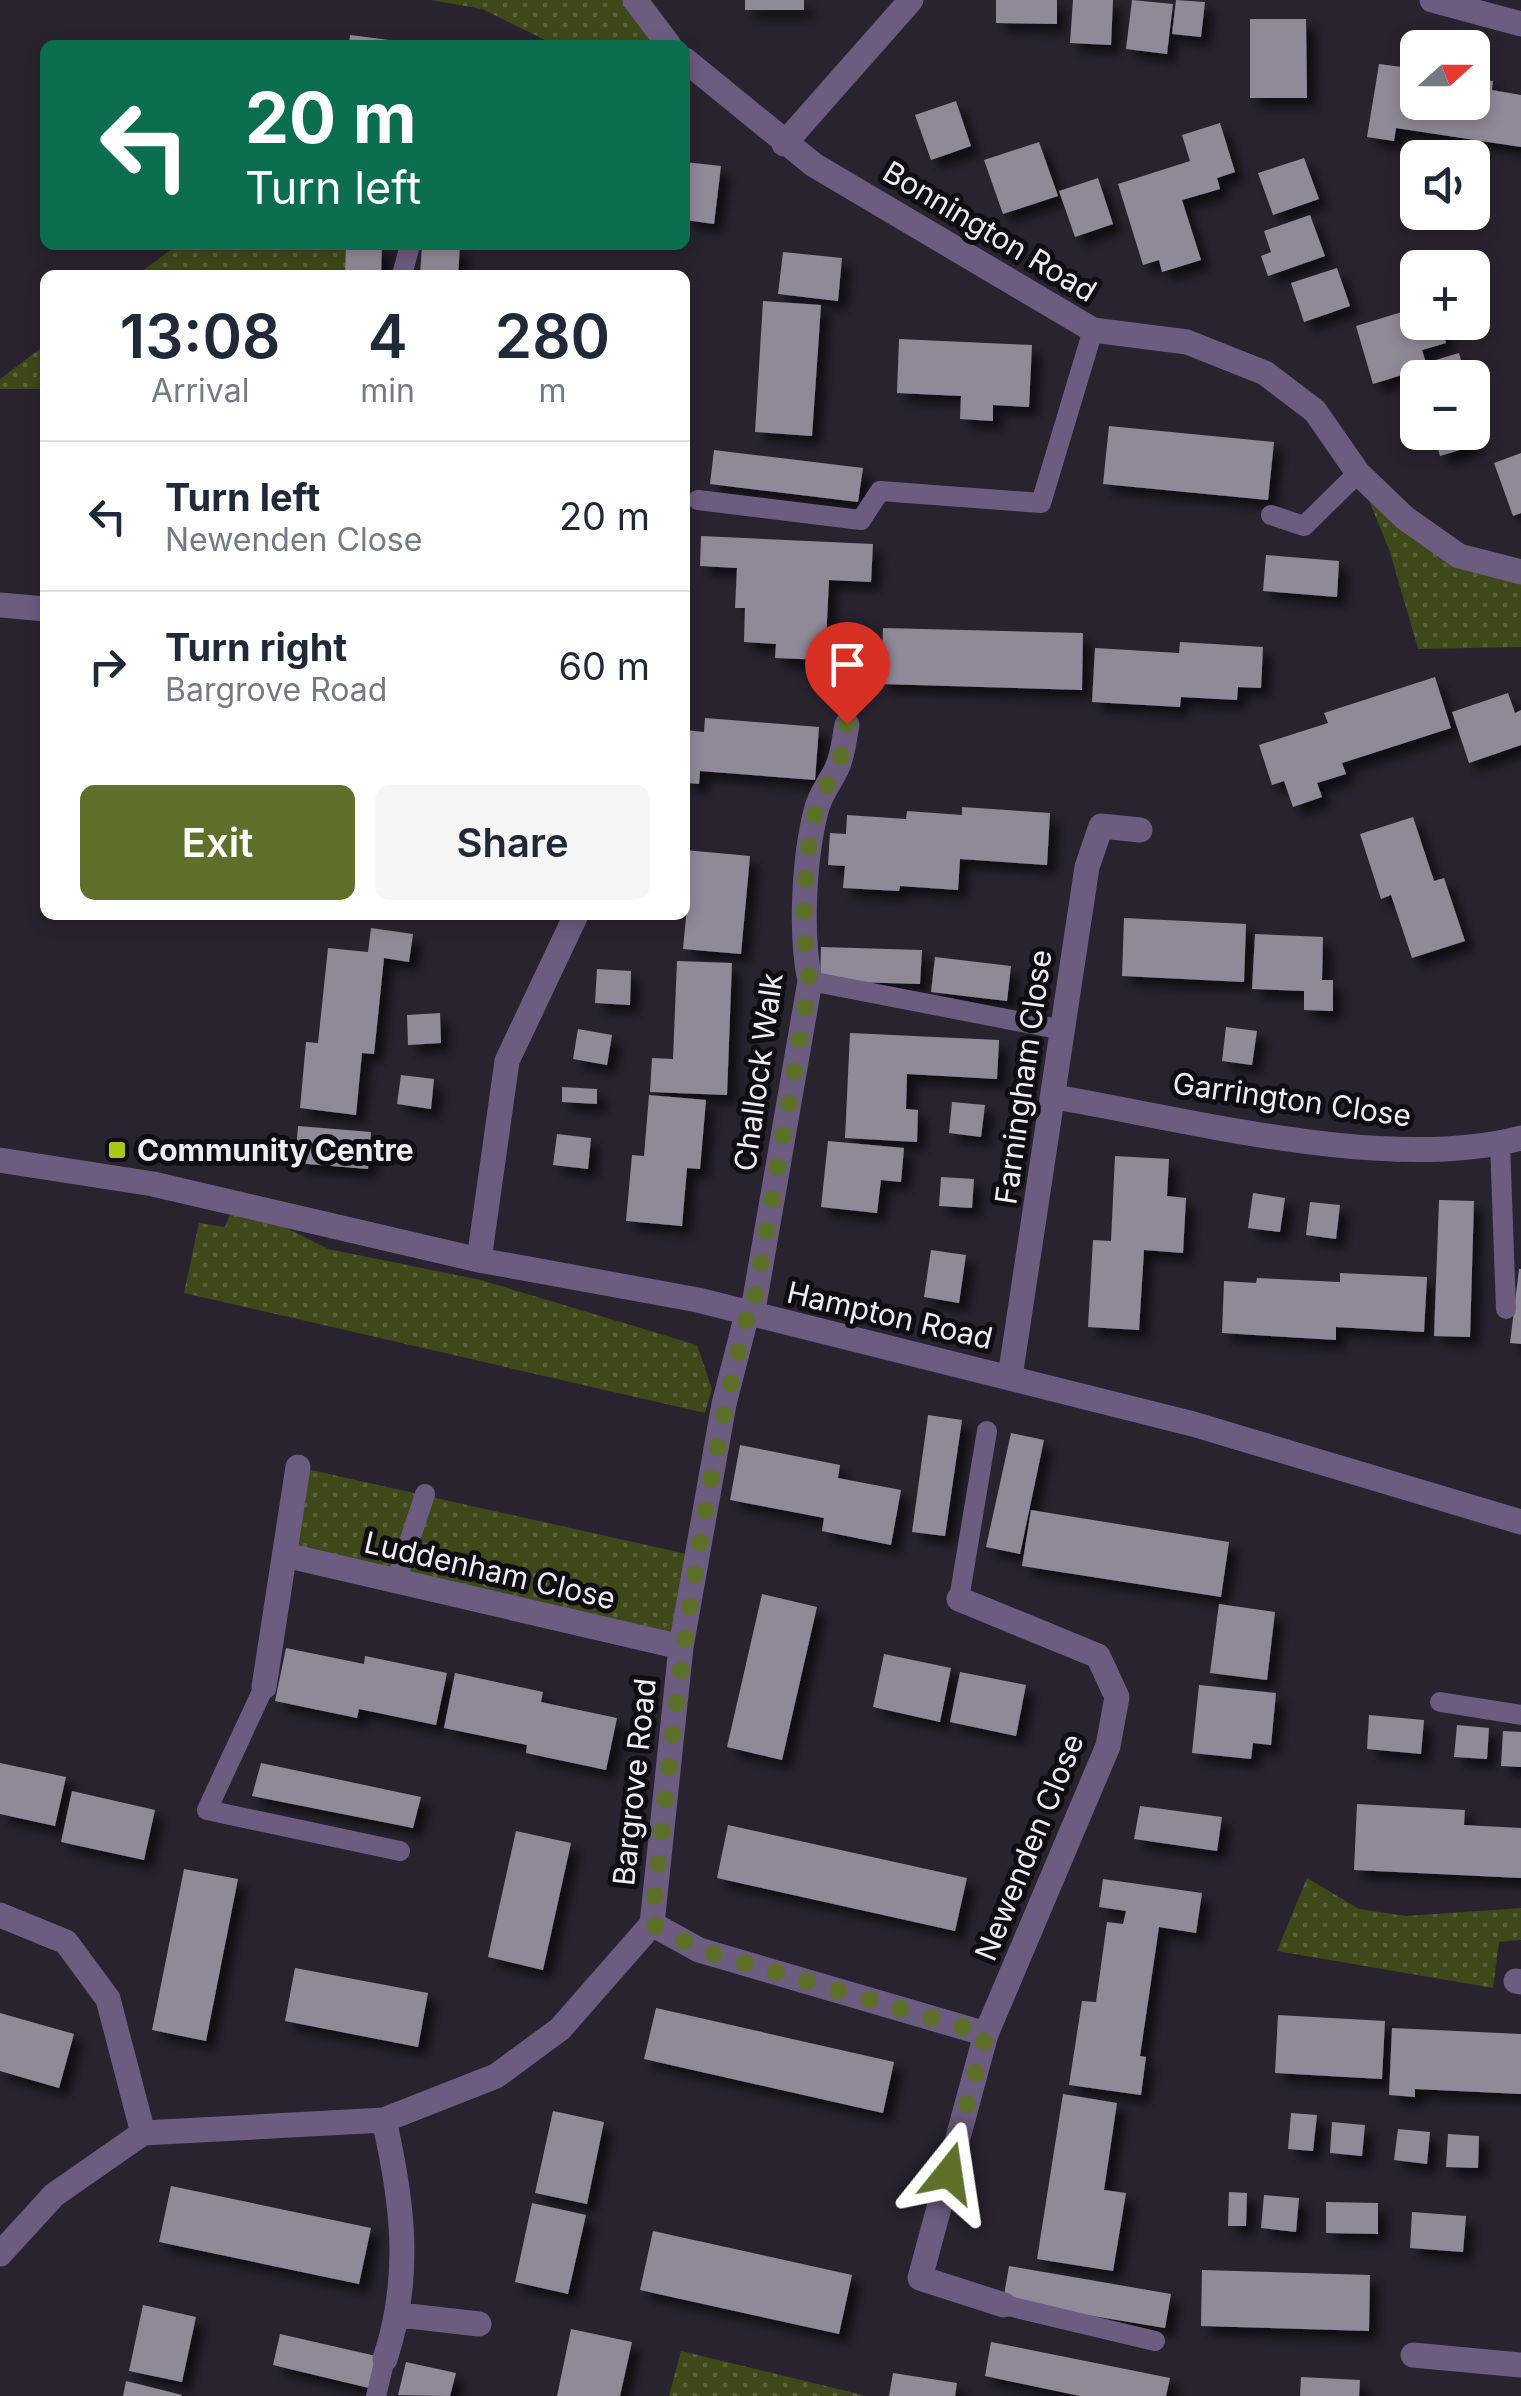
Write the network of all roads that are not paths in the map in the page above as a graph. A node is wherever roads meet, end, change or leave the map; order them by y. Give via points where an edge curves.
1 (636, 0) edge
2 (910, 0) edge
3 (1432, 0) edge
4 (1473, 5) edge
5 (1521, 24) edge
6 (665, 40) edge
7 (690, 64) edge
8 (784, 144) junction
9 (1092, 330) junction
10 (1358, 472) junction
11 (698, 500) dead end
12 (1271, 515) dead end
13 (1521, 572) edge
14 (0, 605) edge
15 (40, 609) edge
16 (847, 724) dead end
17 (1140, 830) dead end
18 (574, 920) edge
19 (810, 981) junction
20 (1062, 1030) junction
21 (1054, 1097) junction
22 (1511, 1140) edge
23 (0, 1160) edge
24 (478, 1260) junction
25 (1506, 1309) dead end
26 (750, 1315) junction
27 (1010, 1377) junction
28 (987, 1431) dead end
29 (298, 1466) dead end
30 (425, 1494) dead end
31 (1521, 1522) edge
32 (285, 1556) junction
33 (396, 1582) junction
34 (959, 1600) joint
35 (681, 1648) junction
36 (264, 1687) joint
37 (1440, 1702) dead end
38 (1521, 1715) edge
39 (400, 1851) dead end
40 (0, 1915) edge
41 (652, 1924) junction
42 (986, 2034) junction
43 (384, 2120) junction
44 (143, 2133) junction
45 (0, 2254) edge
46 (1004, 2305) joint
47 (400, 2315) junction
48 (479, 2324) dead end
49 (1155, 2340) dead end
50 (1413, 2355) dead end
51 (384, 2359) joint
52 (1521, 2365) edge
53 (376, 2396) edge

1 - 6 street
2 - 8 street
3 - 4 street
4 - 5 street
7 - 8 street, Bonnington Road
8 - 9 street, Bonnington Road
9 - 10 street, Bonnington Road via 1186,342 1265,373 1314,411
9 - 11 lane via 1040,503 880,491 861,520
10 - 12 lane via 1304,526
10 - 13 street, Bonnington Road via 1405,518 1459,556
14 - 15 street
16 - 19 street, Challock Walk via 836,772 815,812 804,922
17 - 20 street, Farningham Close via 1100,826 1087,867
18 - 24 street via 506,1061
19 - 20 lane
19 - 26 street, Challock Walk
20 - 21 street, Farningham Close
21 - 22 street, Garrington Close via 1380,1147 1432,1150
21 - 27 street, Farningham Close
22 - 25 lane
23 - 24 street, Hampton Road via 153,1184
24 - 26 street, Hampton Road
26 - 27 street, Hampton Road
26 - 35 street, Bargrove Road via 724,1404
27 - 31 street, Hampton Road
28 - 34 lane
29 - 32 street
30 - 33 lane
32 - 33 street, Luddenham Close
32 - 36 street
33 - 35 street, Luddenham Close
34 - 42 street, Newenden Close via 1098,1656 1117,1697 1108,1746
35 - 41 street, Bargrove Road
36 - 39 lane via 207,1810
37 - 38 lane
40 - 44 street via 66,1942 108,1998
41 - 42 street via 700,1950
41 - 43 street, Bargrove Road via 560,2030 496,2076
42 - 46 street, Newenden Close via 920,2278
43 - 44 street, Bargrove Road
43 - 47 street via 403,2200
44 - 45 street via 54,2195
46 - 49 lane
47 - 48 street
47 - 51 street
50 - 52 street
51 - 53 lane

